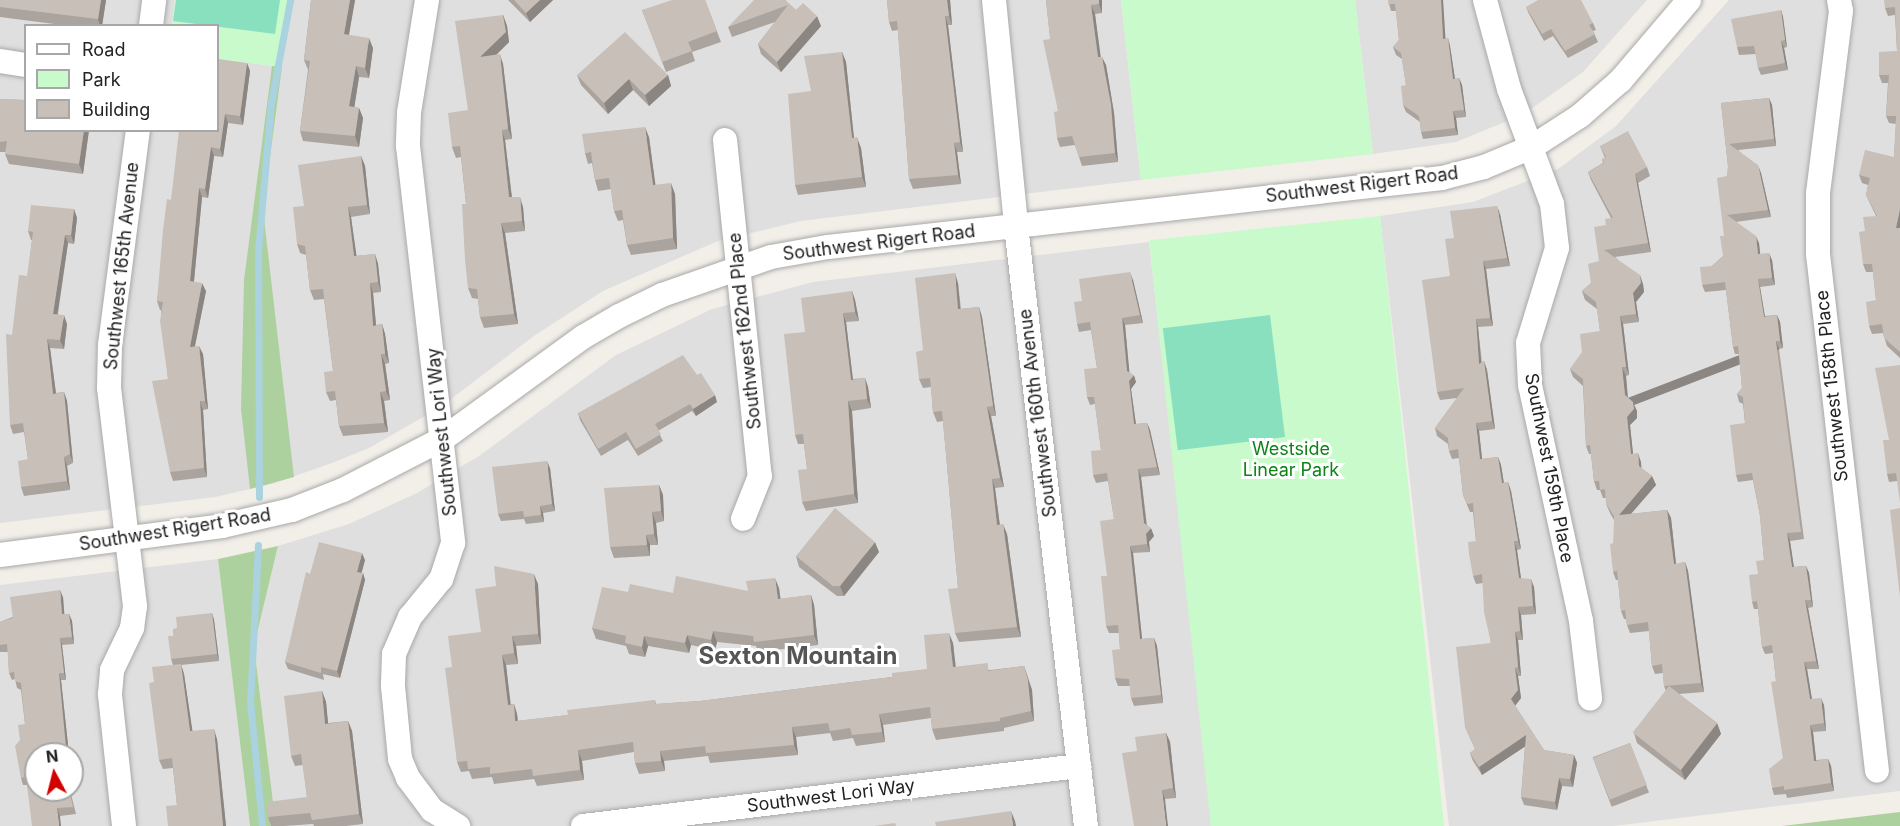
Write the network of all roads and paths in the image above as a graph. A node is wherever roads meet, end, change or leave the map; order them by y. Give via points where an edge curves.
1 (154, 0) edge
2 (427, 0) edge
3 (994, 0) edge
4 (1485, 0) edge
5 (1689, 0) edge
6 (1839, 0) edge
7 (151, 24) edge
8 (0, 61) edge
9 (24, 65) edge
10 (138, 132) edge
11 (725, 140) dead end
12 (1532, 147) junction
13 (1016, 226) junction
14 (740, 267) junction
15 (444, 438) junction
16 (743, 519) dead end
17 (128, 540) junction
18 (0, 555) edge
19 (1590, 698) dead end
20 (1079, 766) junction
21 (1877, 771) dead end
22 (124, 826) edge
23 (458, 826) edge
24 (583, 826) edge
25 (1086, 826) edge

1 - 7 street
2 - 15 street, Southwest Lori Way via 409,113 408,146
3 - 13 street, Southwest 160th Avenue
4 - 12 street, Southwest 159th Place via 1509,89
5 - 12 street, Southwest Rigert Road via 1621,80 1580,116
6 - 21 street, Southwest 158th Place via 1841,10 1818,193 1818,254
8 - 9 street
10 - 17 street, Southwest 165th Avenue via 110,345 109,388
11 - 14 street, Southwest 162nd Place
12 - 13 street, Southwest Rigert Road via 1484,167 1442,178
12 - 19 street, Southwest 159th Place via 1552,204 1557,248 1528,343 1530,385 1581,621
13 - 14 street, Southwest Rigert Road via 828,247
13 - 20 street, Southwest 160th Avenue
14 - 15 street, Southwest Rigert Road via 662,295 619,316
14 - 16 street, Southwest 162nd Place via 760,476
15 - 17 street, Southwest Rigert Road via 389,470 292,510 222,526
15 - 23 street, Southwest Lori Way via 453,543 441,579 410,617 394,654 393,686 400,759 408,778 432,810
17 - 18 street, Southwest Rigert Road
17 - 22 street, Southwest 165th Avenue via 135,606 132,628 112,670 110,694
20 - 24 street, Southwest Lori Way
20 - 25 street, Southwest 160th Avenue

